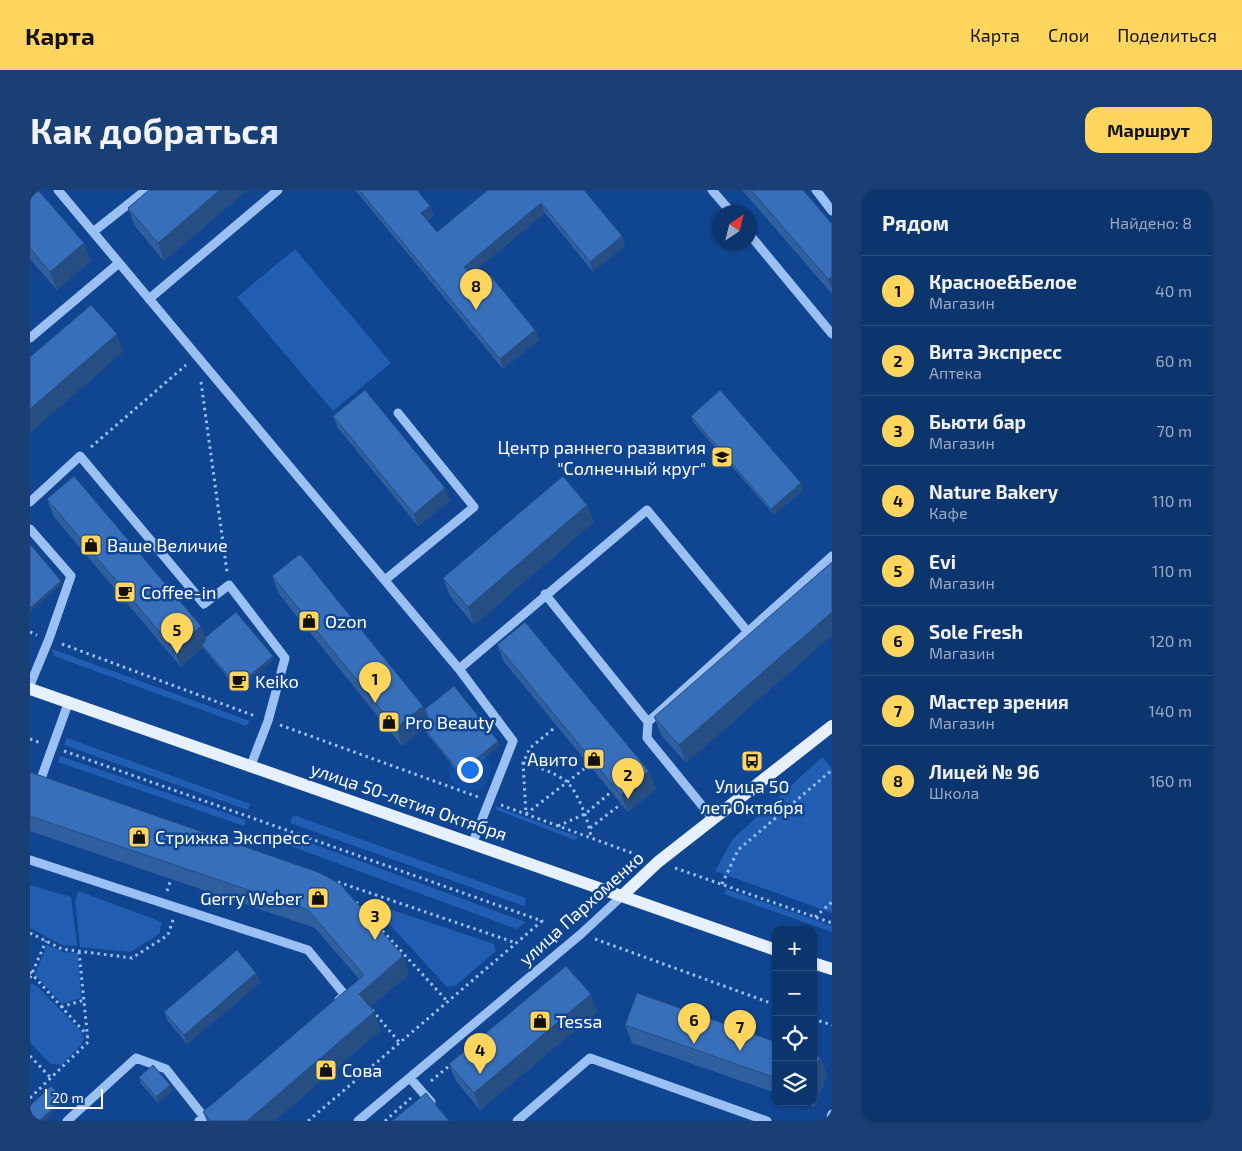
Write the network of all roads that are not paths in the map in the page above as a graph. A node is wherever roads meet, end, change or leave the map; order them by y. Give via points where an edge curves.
1 (58, 190) edge
2 (146, 190) edge
3 (278, 190) edge
4 (712, 190) edge
5 (816, 190) edge
6 (725, 205) edge
7 (832, 211) edge
8 (93, 232) junction
9 (757, 243) edge
10 (119, 263) junction
11 (149, 299) junction
12 (829, 322) edge
13 (832, 334) edge
14 (30, 338) edge
15 (398, 413) dead end
16 (30, 502) edge
17 (30, 529) edge
18 (832, 556) edge
19 (385, 580) junction
20 (545, 594) junction
21 (748, 632) junction
22 (460, 668) junction
23 (30, 687) edge
24 (69, 701) junction
25 (648, 722) junction
26 (832, 726) edge
27 (251, 765) junction
28 (30, 776) edge
29 (41, 779) junction
30 (50, 783) edge
31 (36, 792) edge
32 (713, 819) junction
33 (473, 842) junction
34 (30, 860) edge
35 (623, 895) junction
36 (772, 949) edge
37 (817, 964) edge
38 (832, 969) edge
39 (330, 1008) edge
40 (410, 1078) junction
41 (219, 1104) edge
42 (437, 1108) edge
43 (832, 1114) edge
44 (202, 1119) edge
45 (67, 1121) edge
46 (358, 1121) edge
47 (517, 1121) edge
48 (767, 1121) edge
49 (830, 1121) edge

1 - 8 street
2 - 8 street
3 - 11 street
4 - 6 street
5 - 7 street
8 - 10 street
9 - 12 street
10 - 11 street
10 - 14 street
11 - 19 street
12 - 13 street
15 - 19 street via 474,507
16 - 27 street via 80,456 204,604 229,585 285,658 268,721
17 - 23 street via 71,576
18 - 21 street
19 - 22 street
20 - 21 street via 647,510
20 - 22 street
20 - 25 street
21 - 25 street
22 - 33 street via 513,741
23 - 24 main road, улица 50-летия Октября
24 - 27 main road, улица 50-летия Октября
24 - 29 street
25 - 32 street via 647,738
26 - 32 main road, улица Пархоменко
27 - 33 main road, улица 50-летия Октября
28 - 29 street
29 - 30 street
29 - 31 street
32 - 35 main road, улица Пархоменко via 658,862
33 - 35 main road, улица 50-летия Октября
34 - 39 street via 308,950 345,995
35 - 36 main road, улица 50-летия Октября
35 - 40 street, улица Пархоменко
37 - 38 main road
40 - 42 street
40 - 46 street, улица Пархоменко
41 - 44 street
43 - 49 street
44 - 45 street via 166,1069 136,1058
47 - 48 street via 590,1058

